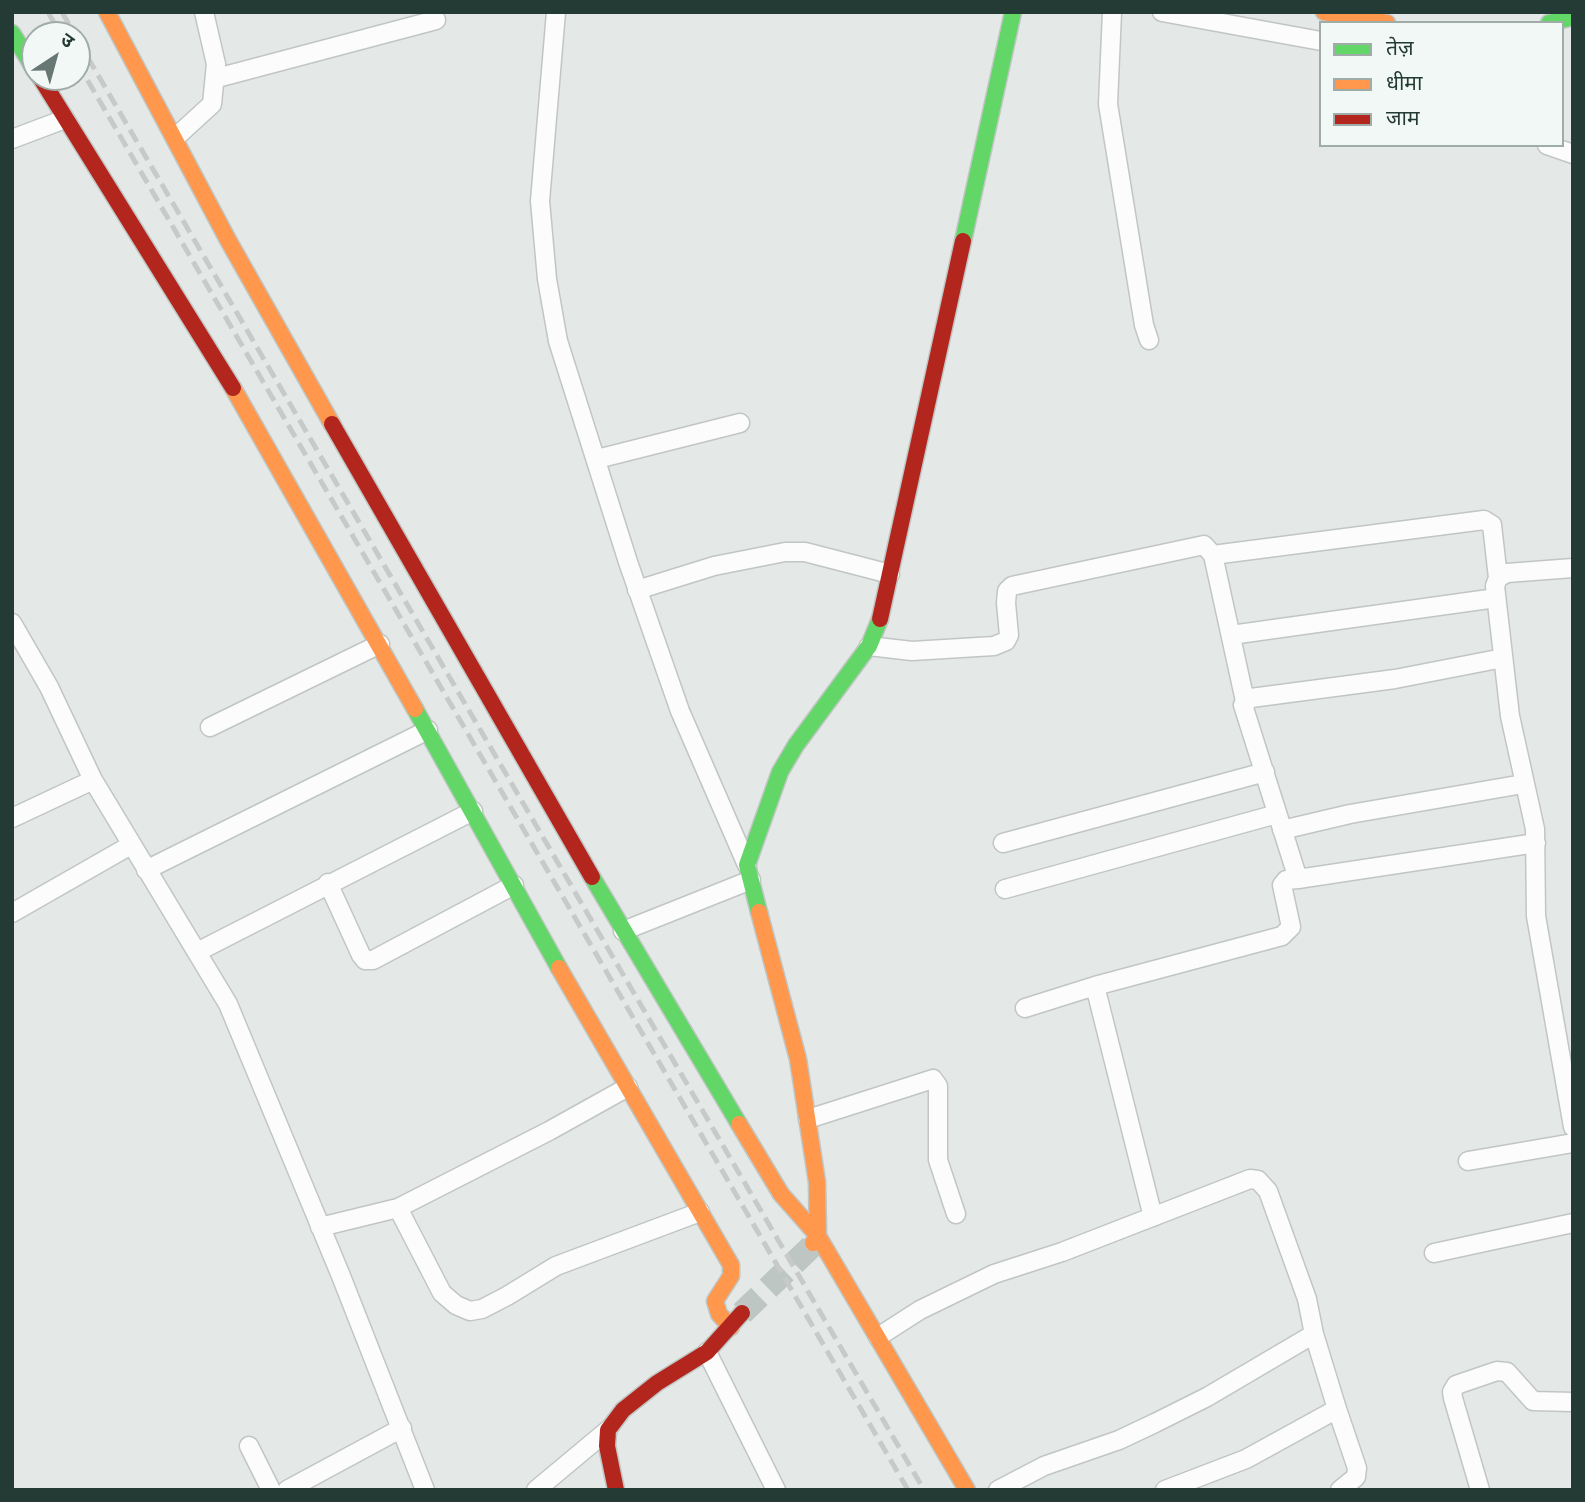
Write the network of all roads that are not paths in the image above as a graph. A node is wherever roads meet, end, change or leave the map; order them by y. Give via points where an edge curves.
1 (107, 12) edge
2 (204, 12) edge
3 (556, 12) edge
4 (1013, 12) edge
5 (1112, 12) edge
6 (1162, 12) edge
7 (1324, 12) edge
8 (436, 20) dead end
9 (1376, 21) edge
10 (1319, 40) edge
11 (216, 78) junction
12 (48, 91) edge
13 (65, 119) junction
14 (176, 136) junction
15 (12, 139) edge
16 (1553, 147) edge
17 (1573, 154) edge
18 (1149, 340) dead end
19 (740, 423) dead end
20 (597, 458) junction
21 (1213, 555) junction
22 (1573, 568) edge
23 (890, 575) junction
24 (1498, 578) junction
25 (637, 590) junction
26 (1496, 598) junction
27 (12, 623) edge
28 (1231, 635) junction
29 (380, 644) junction
30 (869, 646) junction
31 (20, 652) edge
32 (1503, 658) junction
33 (1245, 701) junction
34 (210, 727) dead end
35 (428, 730) junction
36 (1265, 772) junction
37 (93, 780) junction
38 (1524, 784) junction
39 (472, 811) junction
40 (12, 818) edge
41 (1280, 822) junction
42 (1003, 843) dead end
43 (1536, 843) junction
44 (131, 845) junction
45 (146, 870) junction
46 (749, 872) junction
47 (1298, 879) junction
48 (328, 883) junction
49 (514, 884) junction
50 (1005, 889) dead end
51 (12, 914) edge
52 (623, 931) junction
53 (199, 951) junction
54 (1095, 986) junction
55 (1025, 1008) dead end
56 (628, 1087) junction
57 (808, 1119) junction
58 (1573, 1127) edge
59 (1573, 1143) edge
60 (1468, 1161) dead end
61 (398, 1208) junction
62 (700, 1212) junction
63 (956, 1214) dead end
64 (1153, 1217) junction
65 (1573, 1223) edge
66 (320, 1227) junction
67 (815, 1241) junction
68 (1434, 1253) dead end
69 (742, 1313) tunnel mouth
70 (731, 1327) junction
71 (1314, 1334) junction
72 (878, 1336) junction
73 (707, 1352) junction
74 (1573, 1402) edge
75 (1337, 1409) junction
76 (402, 1428) junction
77 (608, 1430) junction
78 (249, 1446) dead end
79 (271, 1490) edge
80 (287, 1490) edge
81 (425, 1490) edge
82 (536, 1490) edge
83 (615, 1490) edge
84 (776, 1490) edge
85 (967, 1490) edge
86 (998, 1490) edge
87 (1165, 1490) edge
88 (1340, 1490) edge
89 (1480, 1490) edge

1 - 14 street
2 - 11 street via 216,58
3 - 20 street via 543,143 541,227 558,341
4 - 23 street
5 - 18 street via 1108,104
6 - 10 street
7 - 9 street
8 - 11 street
11 - 14 street via 210,107
12 - 13 street
13 - 15 street
13 - 29 street via 264,437
14 - 52 street via 253,285
16 - 17 street
19 - 20 street
20 - 25 street
21 - 24 street via 1484,520 1492,525
21 - 28 street
21 - 30 street via 1209,547 1198,545 1012,586 1006,603 1009,635 994,646 912,652
22 - 24 street via 1520,571
23 - 25 street via 805,552 785,552 714,566
23 - 30 street
24 - 26 street
25 - 46 street via 680,710
26 - 28 street
26 - 32 street
27 - 31 street
28 - 33 street
29 - 34 street
29 - 35 street
30 - 46 street via 780,772
31 - 37 street
32 - 33 street
32 - 38 street
33 - 36 street
35 - 39 street
35 - 45 street
36 - 41 street
36 - 42 street
37 - 40 street
37 - 44 street
38 - 41 street
38 - 43 street
39 - 48 street
39 - 49 street
41 - 47 street
41 - 50 street
43 - 47 street
43 - 58 street via 1536,916
44 - 45 street
44 - 51 street
45 - 53 street
46 - 52 street
46 - 57 street
47 - 54 street via 1282,885 1291,927 1288,934
48 - 49 street via 365,960 373,960
48 - 53 street
49 - 56 street
52 - 67 street via 781,1194
53 - 66 street via 228,1004
54 - 55 street
54 - 64 street
56 - 61 street
56 - 62 street
57 - 63 street via 933,1079 938,1086 938,1160
57 - 67 street via 817,1182
59 - 60 street
61 - 62 street via 442,1293 470,1311 507,1296 556,1266
61 - 66 street
62 - 70 street via 731,1265 731,1276 715,1301
64 - 71 street via 1250,1179 1258,1180 1282,1223
64 - 72 street via 993,1273
65 - 68 street
66 - 76 street
67 - 72 street
69 - 70 street
70 - 73 street
71 - 75 street
71 - 86 street via 1166,1418 1044,1466
72 - 85 street
73 - 77 street via 622,1410
73 - 84 street
74 - 89 street via 1533,1401 1507,1372 1456,1385 1453,1398
75 - 87 street via 1246,1458
75 - 88 street via 1357,1468 1356,1476
76 - 80 street
76 - 81 street
77 - 82 street
77 - 83 street
78 - 79 street

